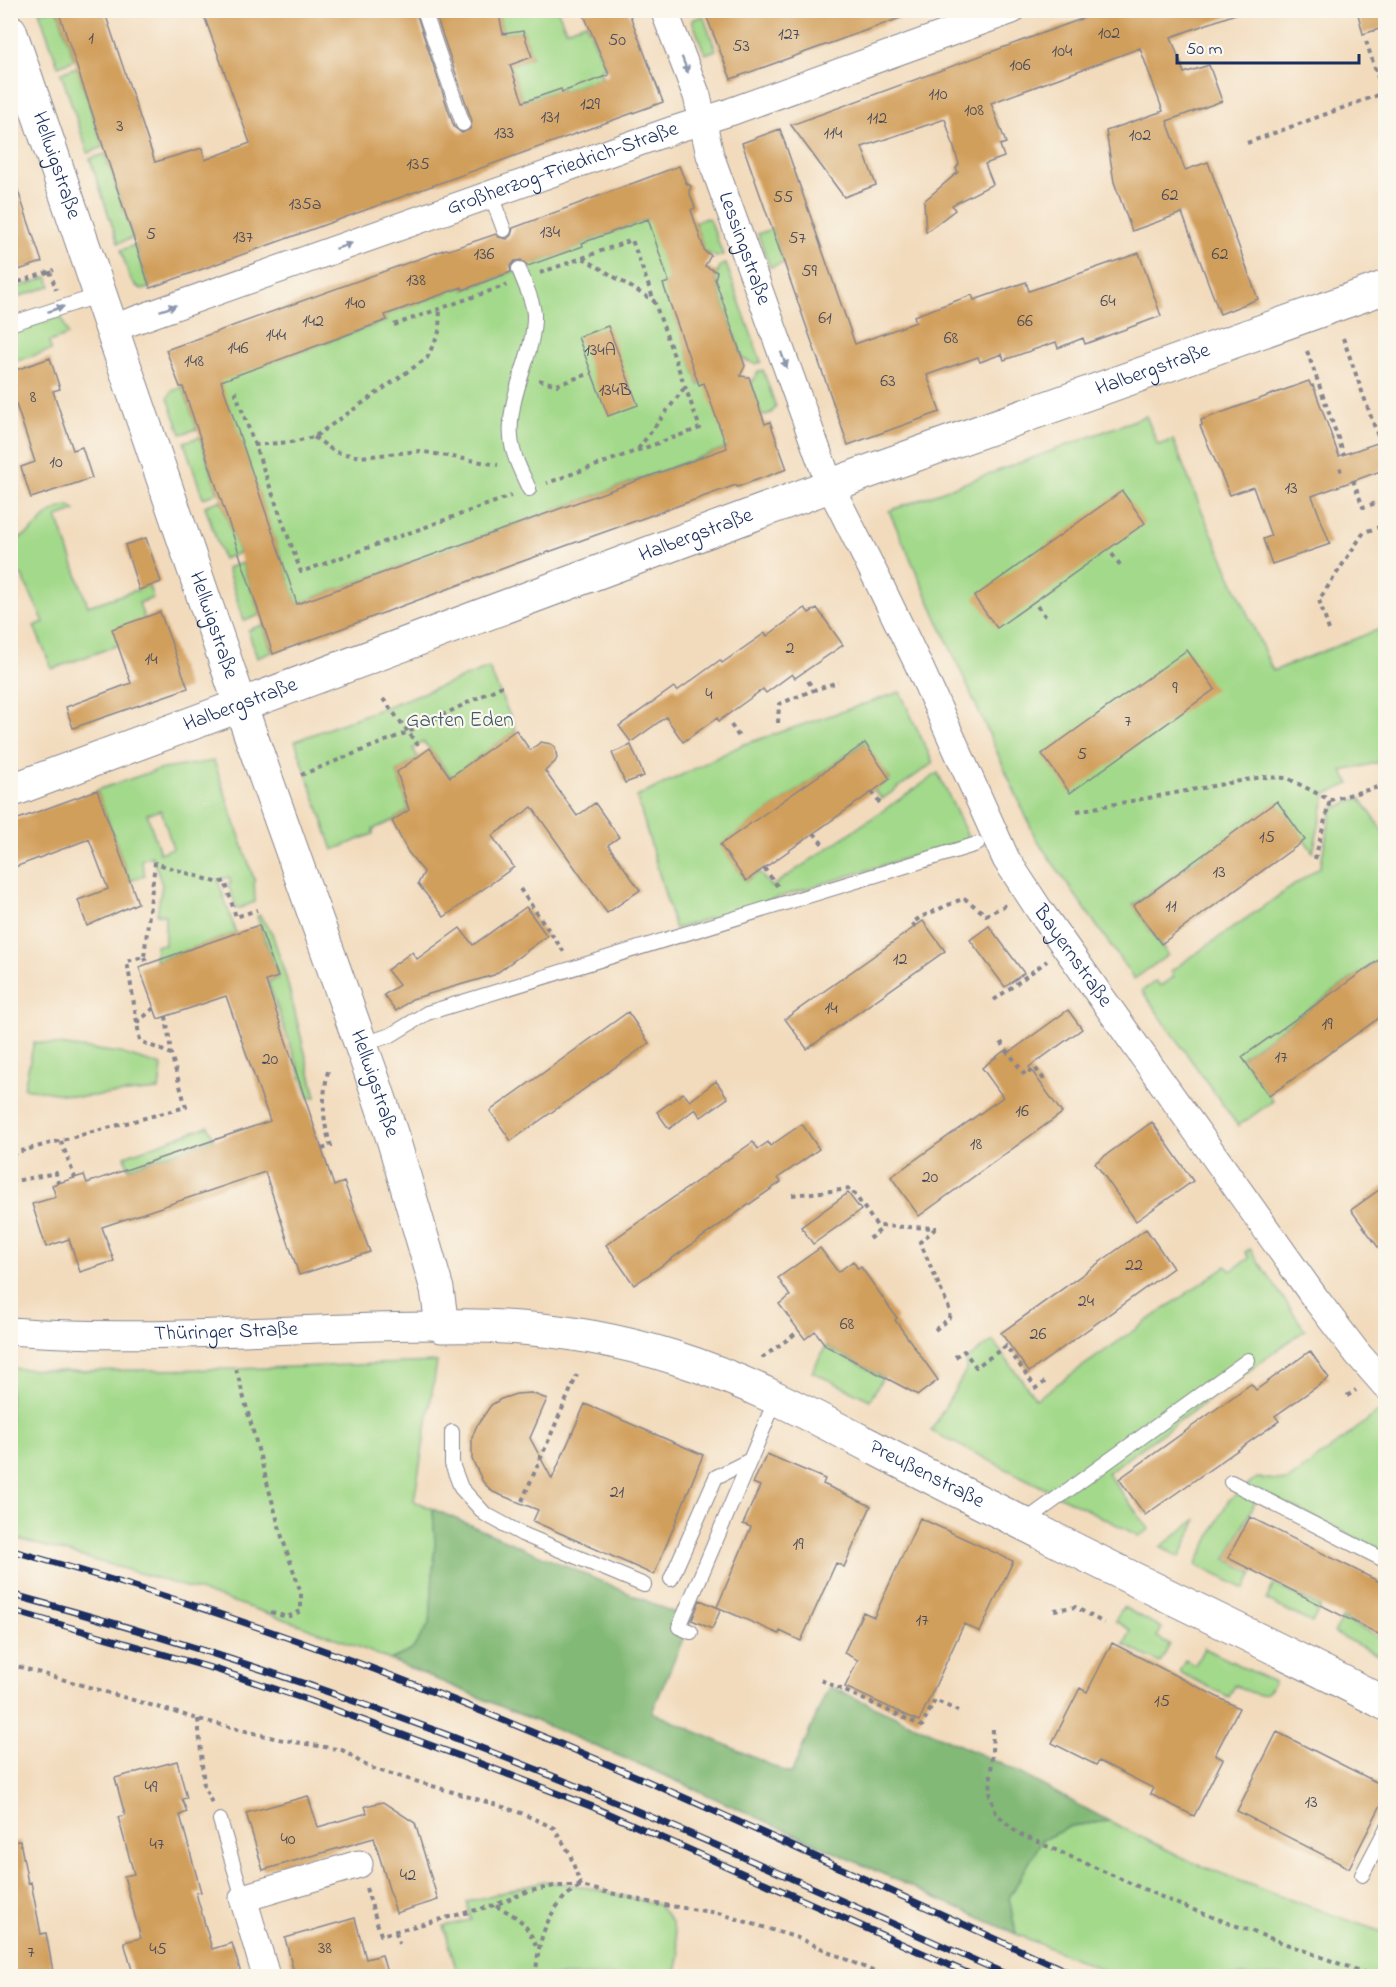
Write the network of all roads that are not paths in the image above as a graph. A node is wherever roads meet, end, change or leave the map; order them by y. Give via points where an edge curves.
1 (424, 10) edge
2 (664, 10) edge
3 (1012, 10) edge
4 (10, 31) edge
5 (703, 120) junction
6 (463, 124) dead end
7 (491, 195) junction
8 (504, 230) dead end
9 (519, 269) dead end
10 (1386, 287) edge
11 (101, 294) junction
12 (10, 324) edge
13 (113, 328) junction
14 (830, 486) junction
15 (529, 489) dead end
16 (241, 705) junction
17 (10, 791) edge
18 (977, 844) dead end
19 (360, 1045) junction
20 (442, 1326) junction
21 (10, 1331) edge
22 (1248, 1360) dead end
23 (1386, 1386) edge
24 (776, 1399) junction
25 (452, 1432) dead end
26 (750, 1460) junction
27 (1231, 1482) dead end
28 (1023, 1523) junction
29 (1386, 1562) edge
30 (671, 1579) dead end
31 (644, 1585) dead end
32 (690, 1632) dead end
33 (1386, 1704) edge
34 (220, 1820) road end
35 (1386, 1829) edge
36 (358, 1864) road end
37 (1362, 1875) dead end
38 (243, 1898) junction
39 (266, 1977) edge

1 - 6 lane
2 -> 5 street, Lessingstraße
3 - 5 street, Großherzog-Friedrich-Straße
4 - 11 street, Hellwigstraße
5 - 7 street, Großherzog-Friedrich-Straße
5 -> 14 street, Lessingstraße via 710,155
7 - 8 lane
13 -> 7 street, Großherzog-Friedrich-Straße
9 - 15 lane via 534,311 533,332 510,422 517,462
10 - 14 street, Halbergstraße
12 -> 11 lane
11 - 13 street, Hellwigstraße
13 - 16 street, Hellwigstraße
14 - 16 street, Halbergstraße
14 - 23 street, Bayernstraße via 879,581 997,840 1021,884 1310,1291
16 - 17 street, Halbergstraße
16 - 19 street, Hellwigstraße
18 - 19 lane via 427,1013 391,1035
19 - 20 street, Hellwigstraße via 437,1289
20 - 21 street, Thüringer Straße via 141,1335
20 - 24 street, Preußenstraße via 504,1326 564,1332 623,1344 677,1358
22 - 28 lane
24 - 26 lane
24 - 28 street, Preußenstraße
25 - 31 lane via 452,1464 461,1488 485,1514 522,1534
26 - 30 lane via 716,1477
26 - 32 lane via 679,1627
27 - 29 lane
28 - 33 street, Preußenstraße
34 - 38 lane
35 - 37 lane
36 - 38 street
38 - 39 street

